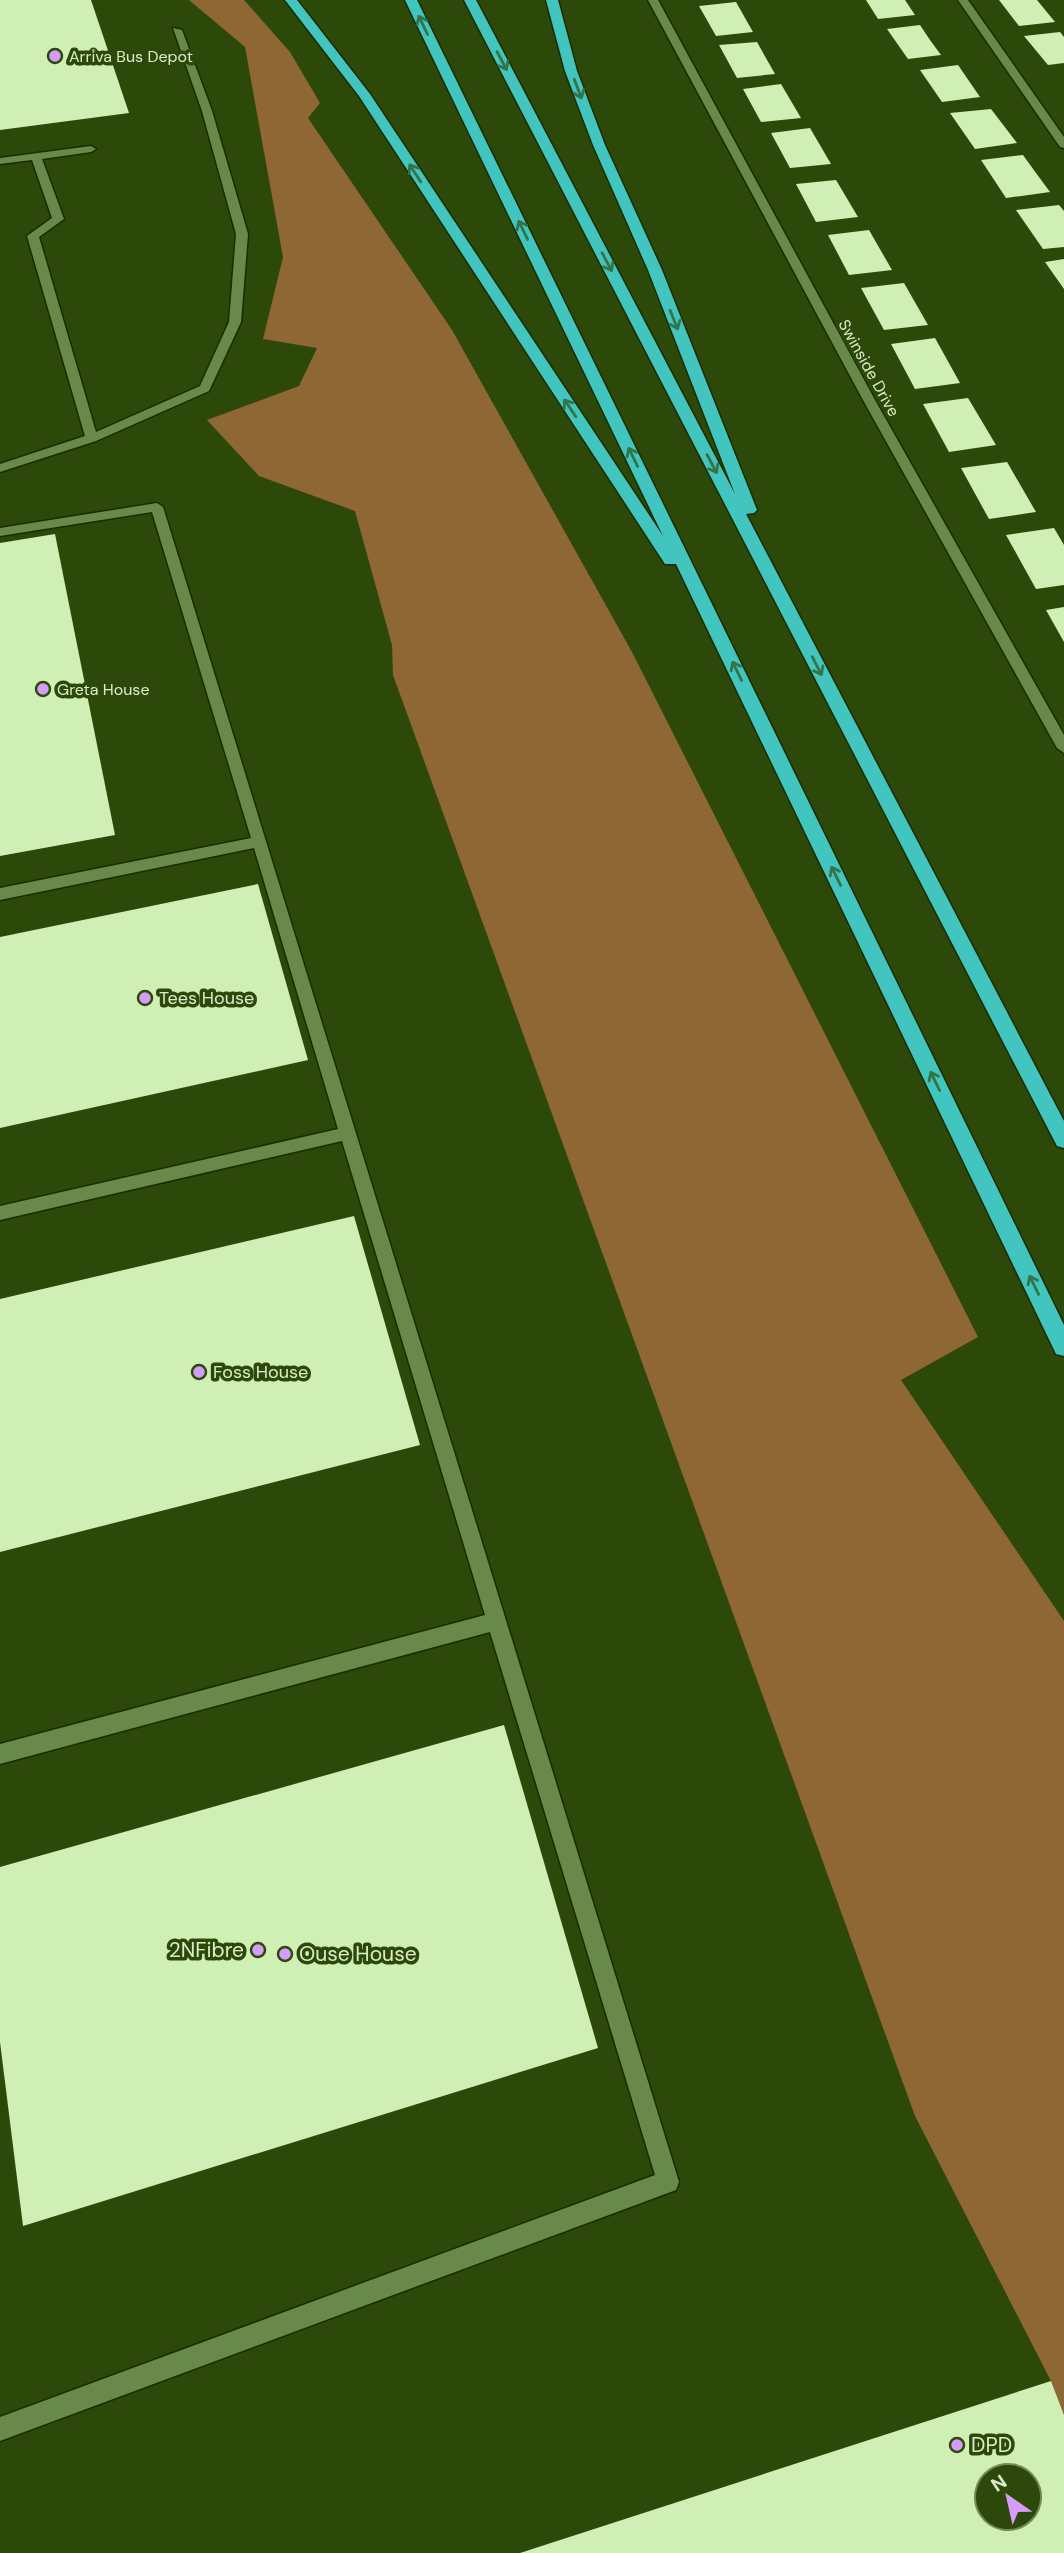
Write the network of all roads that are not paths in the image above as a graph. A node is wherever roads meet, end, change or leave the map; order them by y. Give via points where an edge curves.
1 (291, 0) edge
2 (411, 0) edge
3 (470, 0) edge
4 (552, 0) edge
5 (653, 0) edge
6 (963, 0) edge
7 (177, 30) dead end
8 (1064, 145) edge
9 (91, 149) dead end
10 (36, 156) junction
11 (0, 161) edge
12 (92, 438) junction
13 (0, 468) edge
14 (0, 532) edge
15 (791, 615) junction
16 (716, 628) junction
17 (1064, 748) edge
18 (259, 842) junction
19 (0, 894) edge
20 (348, 1133) junction
21 (1064, 1140) edge
22 (0, 1213) edge
23 (1064, 1347) edge
24 (497, 1621) junction
25 (0, 1754) edge
26 (0, 2429) edge

16 -> 1 highway via 364,94
16 -> 2 highway
3 -> 15 highway
4 -> 15 highway via 594,133 654,270
5 - 17 street, Swinside Drive via 862,388
6 - 8 street
7 - 12 street via 207,111 242,234 235,322 205,388
9 - 10 street
10 - 11 street
10 - 12 street via 58,219 33,236
12 - 13 street
14 - 18 street via 157,507
15 -> 21 highway
23 -> 16 highway
18 - 19 street
18 - 20 street
20 - 22 street
20 - 24 street
24 - 25 street
24 - 26 street via 668,2182

